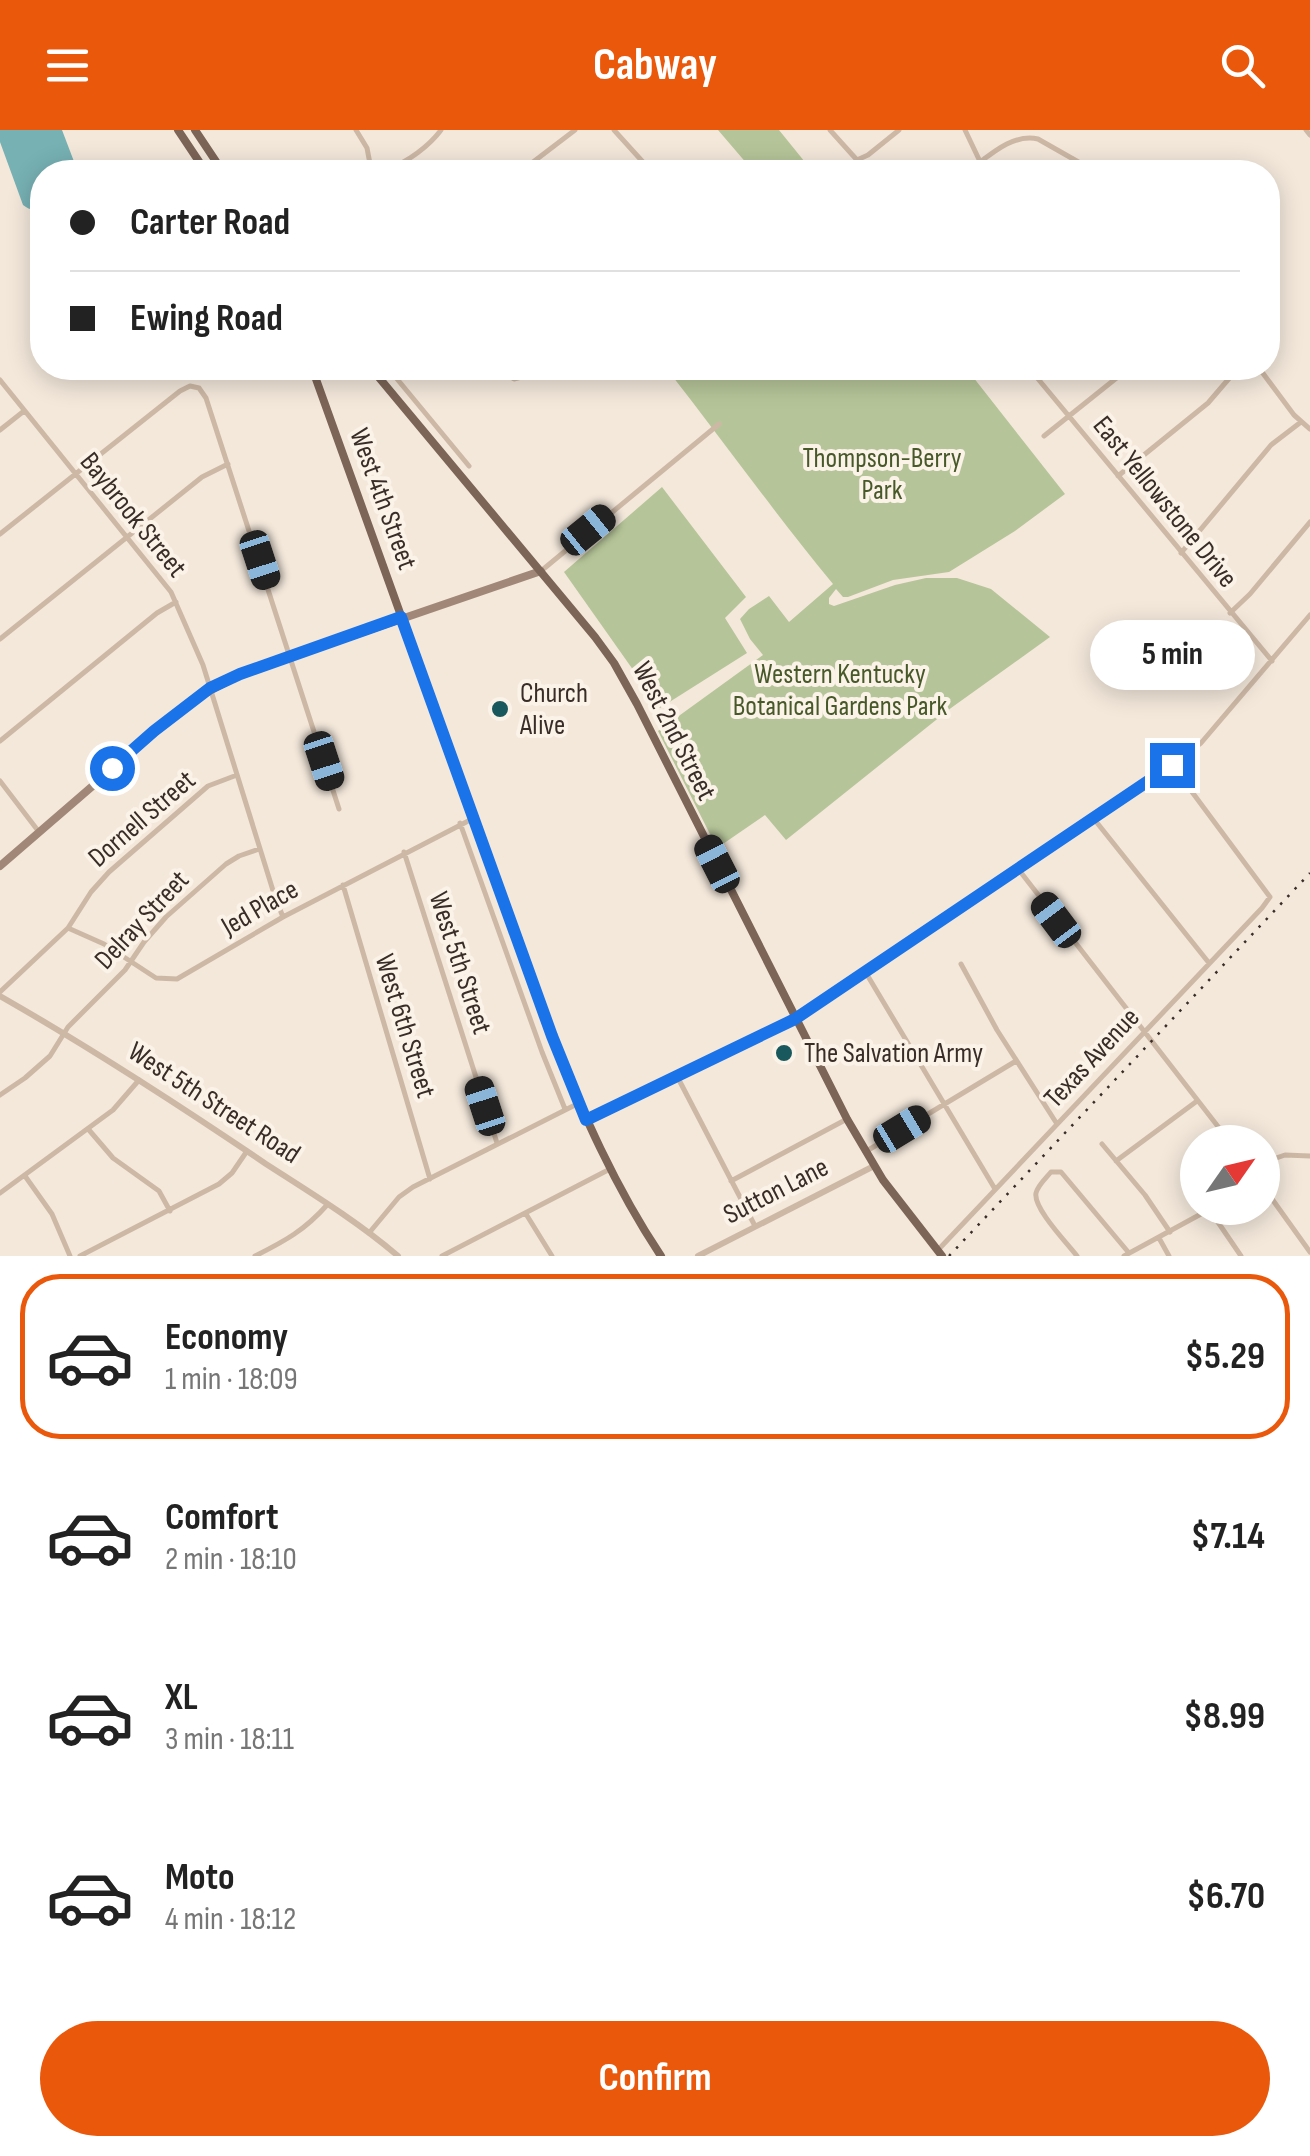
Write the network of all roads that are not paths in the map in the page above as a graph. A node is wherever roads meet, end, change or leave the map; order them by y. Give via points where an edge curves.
1 (178, 130) edge
2 (195, 130) edge
3 (356, 130) edge
4 (441, 130) edge
5 (576, 130) edge
6 (614, 130) edge
7 (830, 130) edge
8 (899, 130) edge
9 (964, 130) edge
10 (198, 160) edge
11 (215, 160) edge
12 (369, 160) edge
13 (405, 160) edge
14 (537, 160) edge
15 (641, 160) edge
16 (979, 160) edge
17 (984, 160) edge
18 (1075, 160) edge
19 (0, 380) edge
20 (316, 380) edge
21 (381, 380) edge
22 (398, 380) edge
23 (1038, 380) edge
24 (1114, 380) edge
25 (1228, 380) edge
26 (1268, 380) edge
27 (24, 410) junction
28 (1069, 417) junction
29 (1301, 422) junction
30 (720, 424) dead end
31 (0, 430) edge
32 (1310, 430) edge
33 (1044, 436) dead end
34 (453, 447) junction
35 (443, 454) junction
36 (228, 464) junction
37 (469, 466) dead end
38 (75, 473) junction
39 (1118, 476) junction
40 (1310, 522) edge
41 (0, 534) edge
42 (126, 537) junction
43 (1181, 553) junction
44 (541, 571) junction
45 (176, 602) junction
46 (1230, 613) junction
47 (1310, 615) edge
48 (401, 617) junction
49 (0, 639) edge
50 (290, 656) junction
51 (1272, 661) junction
52 (210, 688) junction
53 (0, 741) edge
54 (1172, 765) junction
55 (237, 775) junction
56 (0, 781) edge
57 (340, 810) dead end
58 (474, 818) junction
59 (1094, 818) junction
60 (460, 824) junction
61 (40, 832) junction
62 (260, 849) junction
63 (404, 852) junction
64 (0, 866) edge
65 (1019, 870) junction
66 (343, 885) junction
67 (283, 917) junction
68 (68, 928) junction
69 (132, 961) junction
70 (1209, 963) junction
71 (961, 964) dead end
72 (866, 974) junction
73 (0, 994) edge
74 (795, 1019) junction
75 (63, 1032) junction
76 (1144, 1032) junction
77 (1016, 1061) junction
78 (678, 1078) junction
79 (139, 1080) junction
80 (0, 1094) edge
81 (1198, 1100) junction
82 (579, 1103) junction
83 (944, 1104) junction
84 (565, 1110) junction
85 (586, 1120) junction
86 (847, 1120) junction
87 (1057, 1124) junction
88 (1217, 1125) edge
89 (88, 1130) junction
90 (497, 1143) junction
91 (1102, 1144) dead end
92 (247, 1151) junction
93 (866, 1152) junction
94 (1280, 1156) edge
95 (1310, 1156) edge
96 (1116, 1161) junction
97 (874, 1166) junction
98 (610, 1169) junction
99 (25, 1176) junction
100 (430, 1179) junction
101 (731, 1180) junction
102 (995, 1190) junction
103 (0, 1193) edge
104 (327, 1205) junction
105 (1280, 1210) edge
106 (170, 1211) junction
107 (526, 1214) junction
108 (1182, 1225) edge
109 (1221, 1225) edge
110 (755, 1226) junction
111 (1170, 1232) junction
112 (368, 1233) junction
113 (1158, 1238) junction
114 (1310, 1252) edge
115 (454, 1253) edge
116 (940, 1253) edge
117 (1127, 1255) edge
118 (70, 1256) edge
119 (80, 1256) edge
120 (255, 1256) edge
121 (398, 1256) edge
122 (442, 1256) edge
123 (552, 1256) edge
124 (660, 1256) edge
125 (698, 1256) edge
126 (1077, 1256) edge
127 (1169, 1256) edge
128 (1240, 1256) edge

1 - 10 main road
2 - 11 main road
3 - 12 street
4 - 13 street
5 - 14 street
6 - 15 street
7 - 8 street via 857,160
9 - 16 street
17 - 18 street via 1028,137
19 - 27 street, Baybrook Street
20 - 48 main road, West 4th Street
21 - 35 main road, West 2nd Street
22 - 34 street
23 - 28 street, East Yellowstone Drive
24 - 28 street
25 - 39 street
26 - 29 street
27 - 31 street
27 - 38 street, Baybrook Street
28 - 33 street
28 - 39 street, East Yellowstone Drive
29 - 32 street
29 - 43 street via 1271,445
30 - 44 street
34 - 35 street
34 - 37 street
35 - 44 main road, West 2nd Street
36 - 38 street via 206,398 190,386
36 - 42 street
36 - 50 street
38 - 41 street
38 - 42 street, Baybrook Street
39 - 43 street, East Yellowstone Drive
40 - 46 street
42 - 45 street, Baybrook Street
42 - 49 street
43 - 46 street, East Yellowstone Drive
44 - 48 main road
44 - 74 main road, West 2nd Street via 622,676
45 - 52 street, Baybrook Street
45 - 53 street
46 - 51 street, East Yellowstone Drive
47 - 51 street
48 - 50 main road
48 - 58 main road, West 4th Street
50 - 52 main road
50 - 57 street
51 - 54 street via 1202,742
52 - 55 street, Baybrook Street
52 - 61 main road
54 - 59 street
54 - 70 street, Texas Avenue via 1270,897
55 - 62 street, Baybrook Street
55 - 68 street, Dornell Street via 208,786 109,872
56 - 61 street
58 - 60 street, Jed Place
58 - 82 main road, West 4th Street
59 - 65 street
59 - 70 street
60 - 63 street, Jed Place
60 - 84 street
61 - 64 main road
62 - 67 street, Baybrook Street
62 - 69 street, Delray Street via 212,876 154,929
63 - 66 street, Jed Place
63 - 90 street, West 5th Street
65 - 72 street
65 - 76 street
66 - 67 street, Jed Place
66 - 100 street, West 6th Street
67 - 69 street, Jed Place via 176,979 156,978
68 - 69 street, Jed Place
68 - 73 street, Dornell Street
69 - 75 street, Delray Street
70 - 76 street, Texas Avenue
71 - 77 street
72 - 74 street
72 - 83 street
73 - 75 street, West 5th Street Road
74 - 78 street
74 - 86 main road, West 2nd Street
75 - 79 street, West 5th Street Road
75 - 80 street, Delray Street via 50,1056
76 - 81 street
76 - 87 street, Texas Avenue
77 - 83 street
77 - 87 street
78 - 85 street
78 - 101 street
79 - 89 street
79 - 92 street, West 5th Street Road
81 - 88 street
81 - 96 street
82 - 84 street
82 - 85 main road, West 4th Street
83 - 93 street
83 - 102 street
84 - 90 street
85 - 98 main road, West 4th Street
86 - 93 main road, West 2nd Street
86 - 101 street
87 - 102 street, Texas Avenue
89 - 99 street
89 - 106 street via 113,1158 159,1190
90 - 100 street
91 - 96 street
92 - 104 street, West 5th Street Road
92 - 106 street via 219,1184
93 - 97 main road, West 2nd Street
94 - 95 street
96 - 111 street
97 - 110 street, Sutton Lane
97 - 116 main road, West 2nd Street
98 - 107 street
98 - 124 main road, West 4th Street
99 - 103 street
99 - 118 street
100 - 112 street via 399,1197
101 - 110 street
102 - 116 street, Texas Avenue
104 - 112 street, West 5th Street Road
104 - 120 street via 298,1234
105 - 114 street
106 - 119 street
107 - 115 street
107 - 123 street
108 - 111 street
109 - 128 street
110 - 125 street, Sutton Lane
111 - 113 street
112 - 121 street, West 5th Street Road
113 - 117 street
113 - 127 street
115 - 122 street
117 - 126 street via 1062,1172 1051,1172 1036,1193 1037,1204

